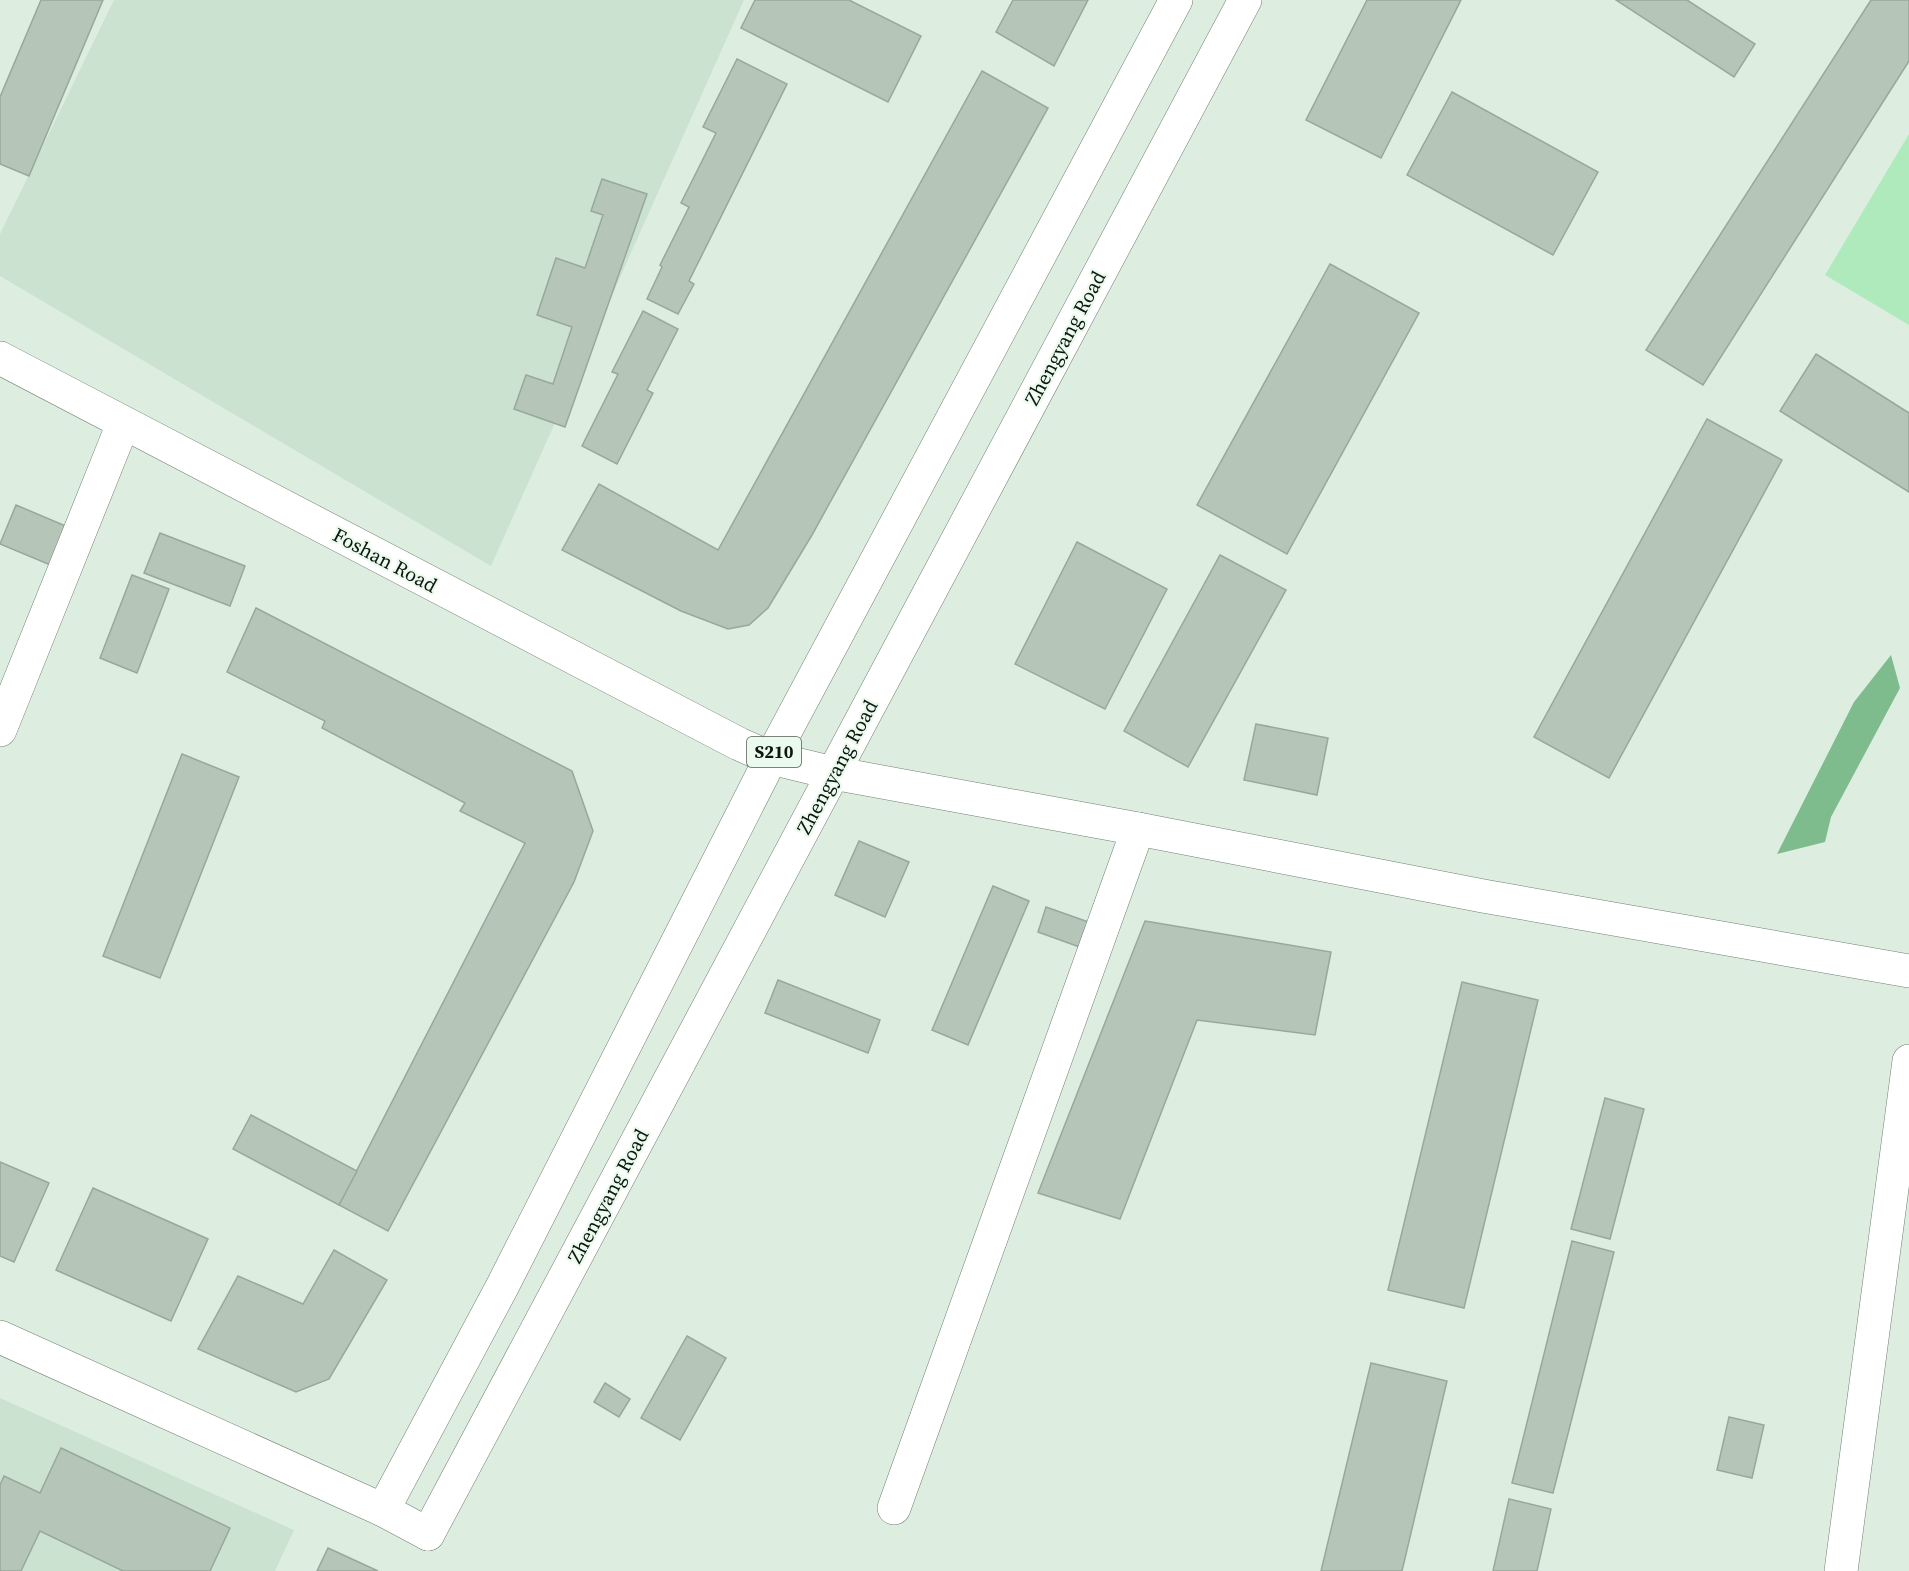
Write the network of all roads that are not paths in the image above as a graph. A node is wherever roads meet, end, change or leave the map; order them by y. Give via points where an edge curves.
1 (1176, 0) edge
2 (1245, 0) edge
3 (0, 358) edge
4 (123, 424) junction
5 (0, 730) edge
6 (771, 758) junction
7 (833, 773) junction
8 (1138, 829) junction
9 (1909, 971) edge
10 (1909, 1060) edge
11 (0, 1337) edge
12 (894, 1508) dead end
13 (383, 1510) junction
14 (1841, 1571) edge

1 - 6 main road, S210
2 - 7 main road, Zhengyang Road
3 - 4 main road, Foshan Road
4 - 5 main road
4 - 6 main road, Foshan Road
6 - 7 main road, Foshan Road
6 - 13 main road, S210 via 513,1267
7 - 8 main road, Foshan Road
7 - 13 main road, Zhengyang Road via 428,1534
8 - 9 main road, Foshan Road via 1483,896
8 - 12 main road
10 - 14 main road
11 - 13 main road

